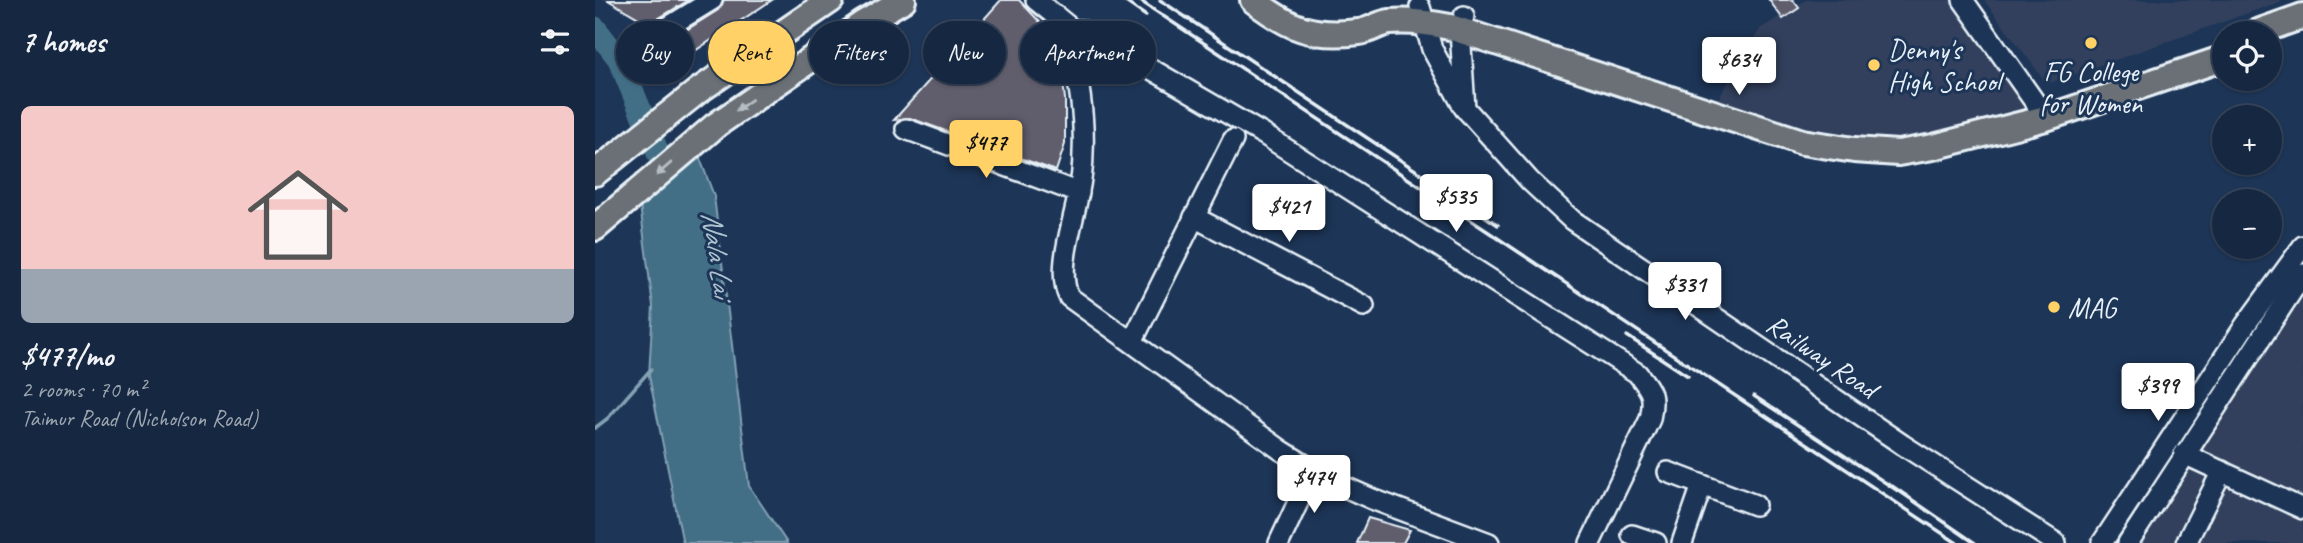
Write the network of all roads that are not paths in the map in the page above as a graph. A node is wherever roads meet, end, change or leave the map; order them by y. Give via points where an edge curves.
1 (712, 0) edge
2 (831, 0) edge
3 (903, 0) edge
4 (1036, 0) edge
5 (1253, 0) edge
6 (1278, 0) edge
7 (1963, 0) edge
8 (1422, 14) junction
9 (2303, 16) edge
10 (678, 21) edge
11 (1062, 21) edge
12 (1462, 23) junction
13 (2282, 23) edge
14 (795, 25) edge
15 (2303, 31) edge
16 (2282, 38) edge
17 (2212, 48) edge
18 (2212, 61) edge
19 (795, 70) edge
20 (1156, 72) edge
21 (708, 84) edge
22 (775, 84) edge
23 (1078, 84) edge
24 (1465, 109) junction
25 (2042, 111) junction
26 (907, 129) dead end
27 (1233, 140) dead end
28 (597, 172) edge
29 (1079, 193) junction
30 (1194, 217) junction
31 (600, 224) edge
32 (2303, 246) edge
33 (2303, 274) edge
34 (2279, 293) junction
35 (1364, 306) dead end
36 (2246, 336) junction
37 (1132, 342) junction
38 (2184, 454) junction
39 (1313, 470) junction
40 (2222, 471) junction
41 (1668, 472) dead end
42 (1702, 485) junction
43 (1755, 505) dead end
44 (2303, 509) edge
45 (1632, 535) dead end
46 (1279, 543) edge
47 (1489, 543) edge
48 (1590, 543) edge
49 (1656, 543) edge
50 (1682, 543) edge
51 (2056, 543) edge
52 (2102, 543) edge
53 (2128, 543) edge
54 (2186, 543) edge

1 - 10 street
2 - 14 main road
3 - 19 main road
4 - 11 street
5 - 8 main road via 1293,27 1321,33 1362,32
6 - 8 main road via 1317,21
7 - 25 street
8 - 12 main road
8 - 24 street, Railway Road via 1432,49
9 - 13 main road
12 - 24 street
12 - 25 main road via 1779,121 1837,134 1910,137
15 - 16 main road
17 - 25 main road
18 - 25 main road
20 - 48 street via 1263,134 1637,373 1654,401 1650,419
21 - 28 main road
22 -> 31 main road via 716,125
23 - 29 street via 1084,119
24 - 51 street, Railway Road via 1572,220
26 - 29 street
27 - 30 street
29 - 37 street via 1064,288 1069,297
30 - 35 street
30 - 37 street
32 - 34 street
33 - 34 street
34 - 36 street
34 - 36 street via 2266,330
36 - 38 street
36 - 52 street
37 - 39 street
38 - 40 street
38 - 53 street
39 - 46 street
39 - 47 street via 1372,499
40 - 44 street
40 - 54 street
41 - 42 street
42 - 43 street
42 - 50 street
45 - 49 street

